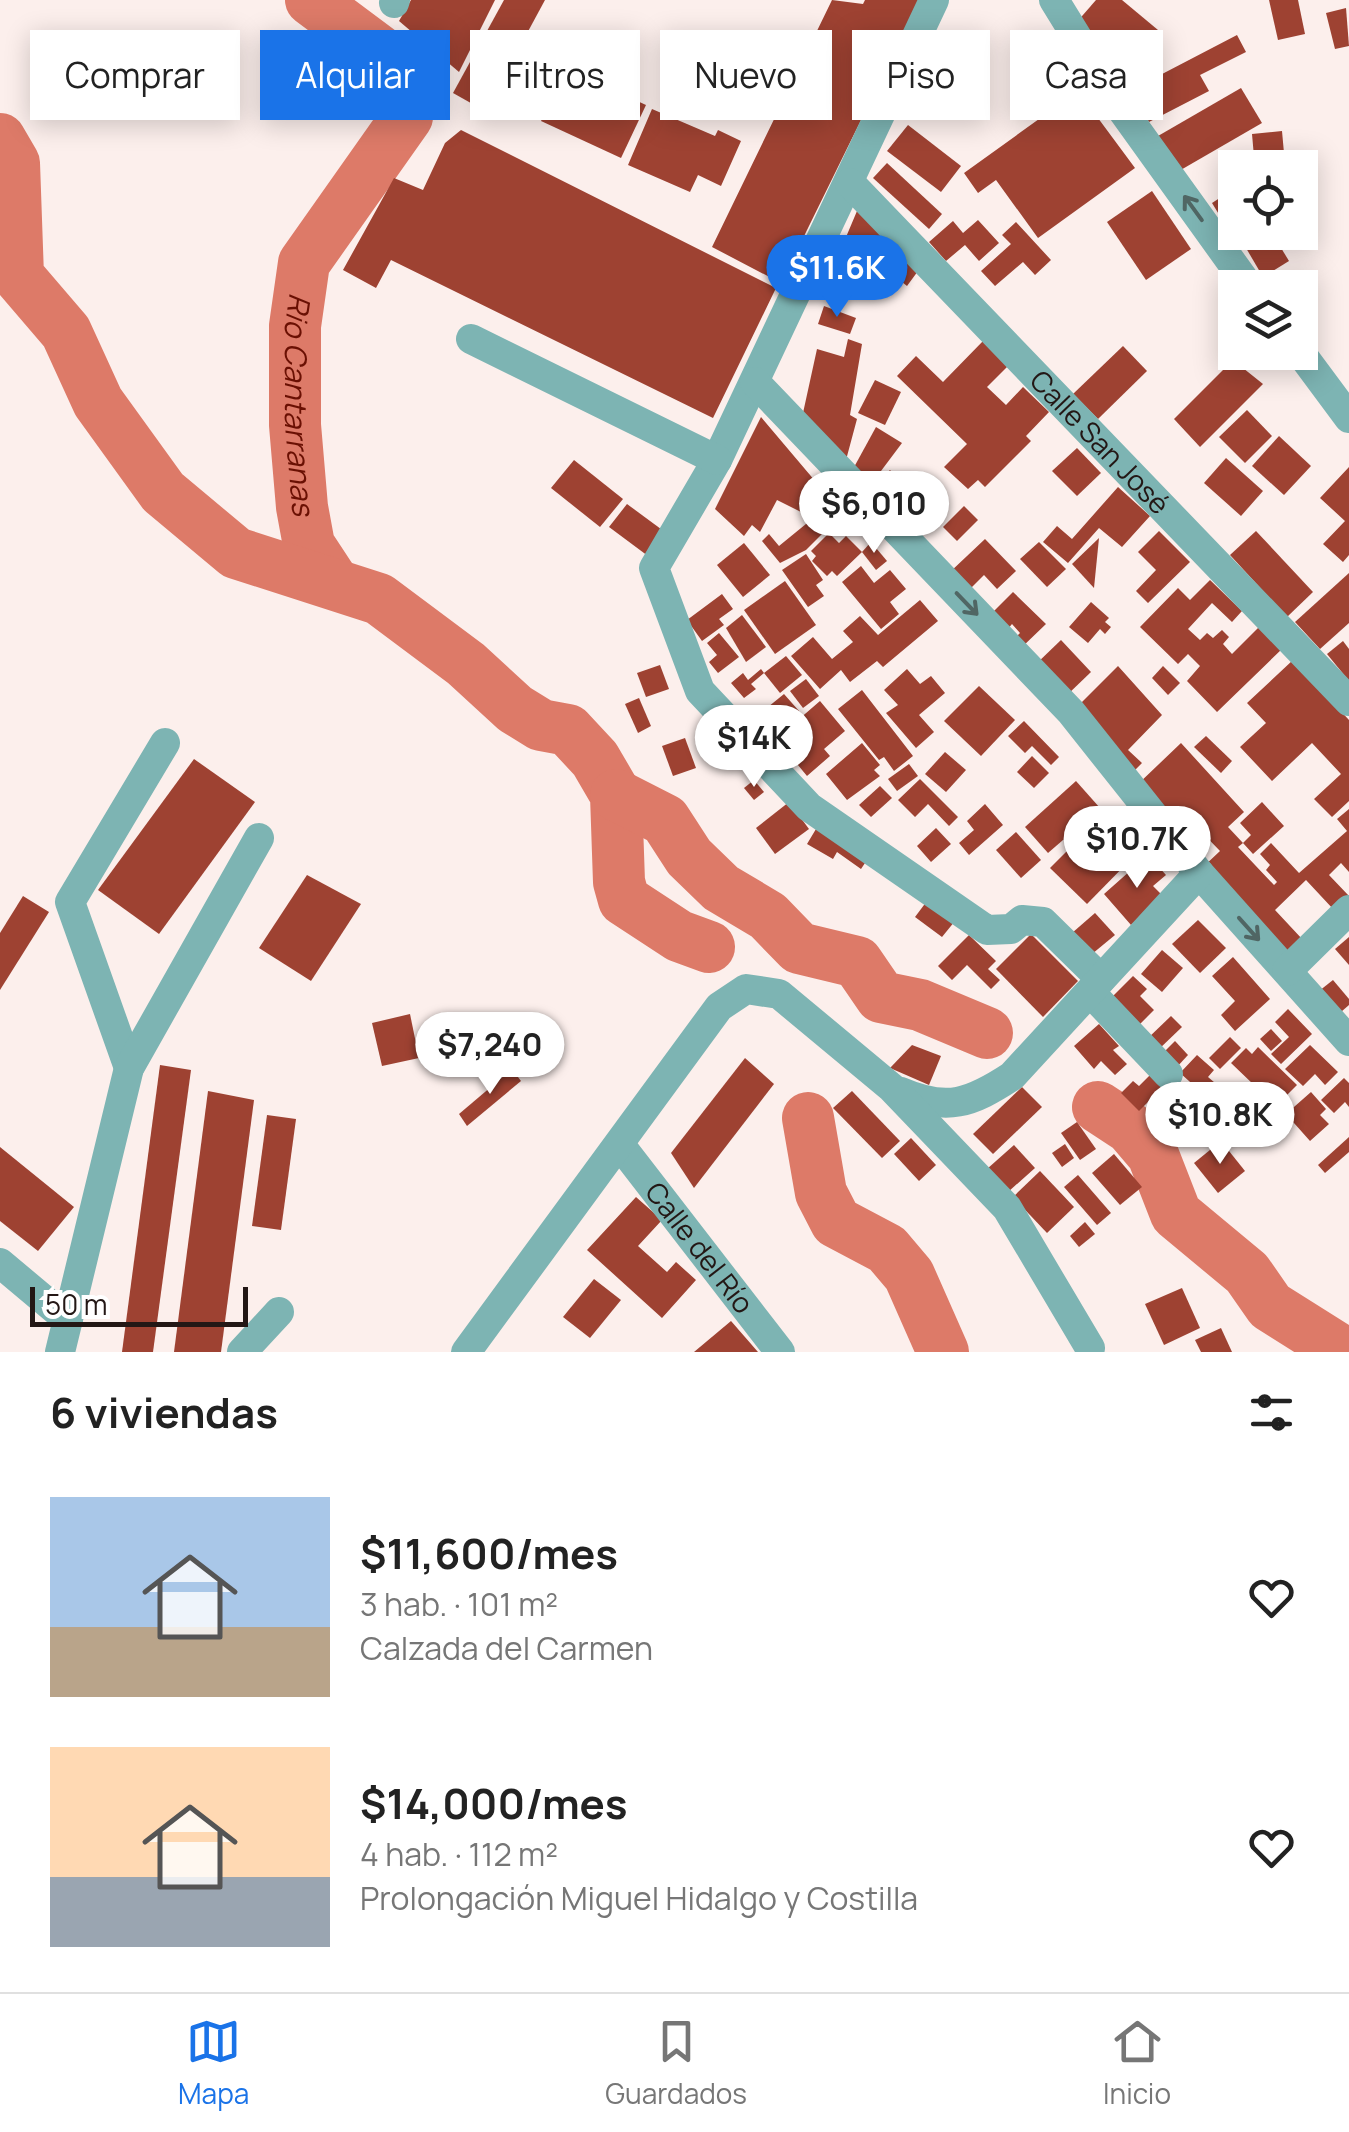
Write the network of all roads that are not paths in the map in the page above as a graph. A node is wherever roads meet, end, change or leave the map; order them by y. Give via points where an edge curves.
1 (934, 0) edge
2 (1054, 0) edge
3 (850, 183) junction
4 (1237, 270) edge
5 (472, 339) dead end
6 (1313, 370) edge
7 (755, 382) junction
8 (1349, 418) edge
9 (718, 460) junction
10 (1349, 701) edge
11 (165, 744) dead end
12 (259, 838) dead end
13 (1199, 873) junction
14 (1349, 910) edge
15 (1287, 971) junction
16 (1096, 985) junction
17 (1349, 1042) edge
18 (129, 1068) junction
19 (1168, 1074) dead end
20 (892, 1088) junction
21 (620, 1146) junction
22 (0, 1264) edge
23 (278, 1312) dead end
24 (68, 1320) junction
25 (1090, 1348) dead end
26 (60, 1352) edge
27 (242, 1352) edge
28 (466, 1352) edge
29 (780, 1352) edge

1 - 3 street
4 -> 2 street via 1120,107
3 - 7 street
3 - 10 street, Calle San José
5 - 9 street
6 - 8 street
7 - 9 street
7 -> 13 street via 1070,712
9 - 16 street via 654,568 700,691 809,807 987,930 1043,922
11 - 18 street via 70,902
12 - 18 street
13 -> 15 street
13 - 16 street
14 - 15 street
15 - 17 street
16 - 19 street
16 - 20 street via 1012,1076 978,1098 930,1105
18 - 24 street
20 - 21 street via 779,994 746,989 719,1007
20 - 25 street via 1008,1208
21 - 28 street
21 - 29 street, Calle del Río
22 - 24 street
23 - 27 street
24 - 26 street

